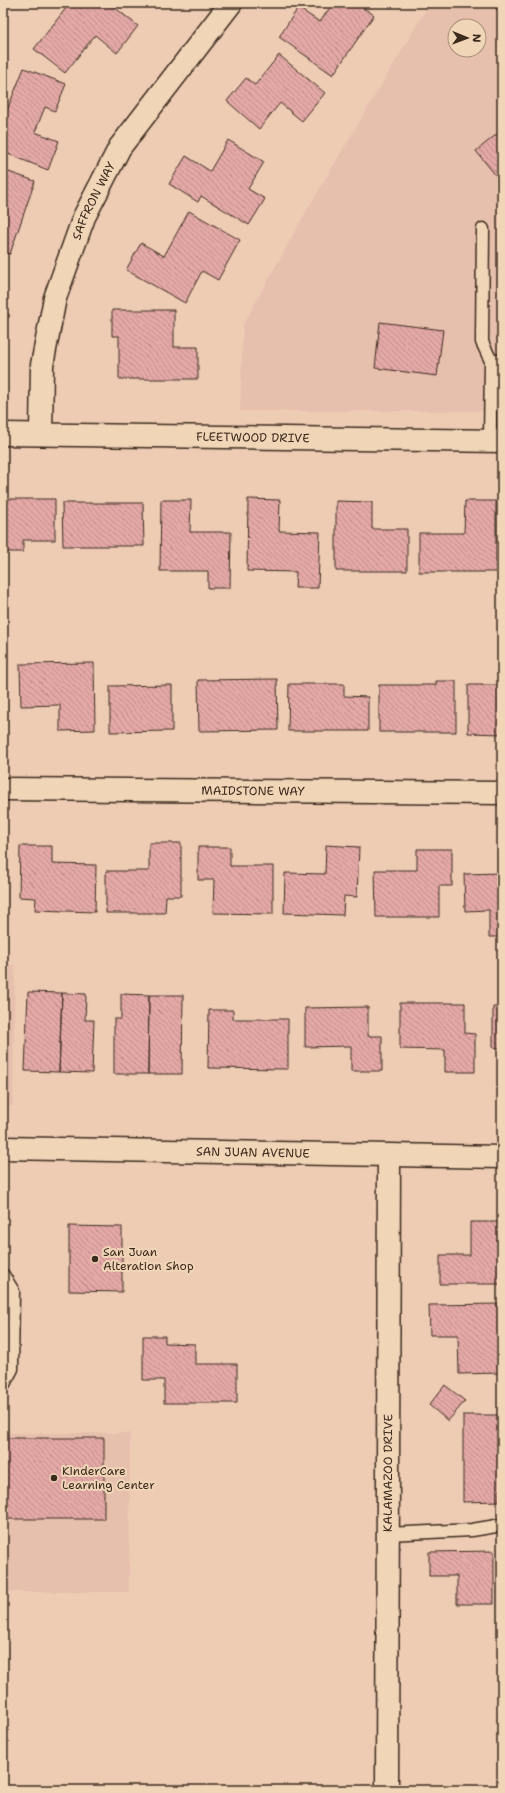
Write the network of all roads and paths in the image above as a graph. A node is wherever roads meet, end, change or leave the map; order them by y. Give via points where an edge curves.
1 (231, 3) edge
2 (483, 229) dead end
3 (497, 361) edge
4 (3, 434) edge
5 (41, 434) junction
6 (496, 441) edge
7 (3, 788) edge
8 (502, 793) edge
9 (3, 1148) edge
10 (389, 1156) junction
11 (502, 1158) edge
12 (3, 1275) edge
13 (3, 1386) edge
14 (502, 1525) edge
15 (387, 1534) junction
16 (386, 1790) edge

1 - 5 street, SAFFRON WAY via 120,147 84,217 55,298 42,365
2 - 3 lane via 482,342
3 - 6 lane
4 - 5 street, FLEETWOOD DRIVE
5 - 6 street, FLEETWOOD DRIVE
7 - 8 street, MAIDSTONE WAY
9 - 10 street, SAN JUAN AVENUE
10 - 11 street, SAN JUAN AVENUE
10 - 15 street, KALAMAZOO DRIVE
12 - 13 lane via 13,1291 12,1369
14 - 15 lane via 472,1530
15 - 16 street, KALAMAZOO DRIVE

